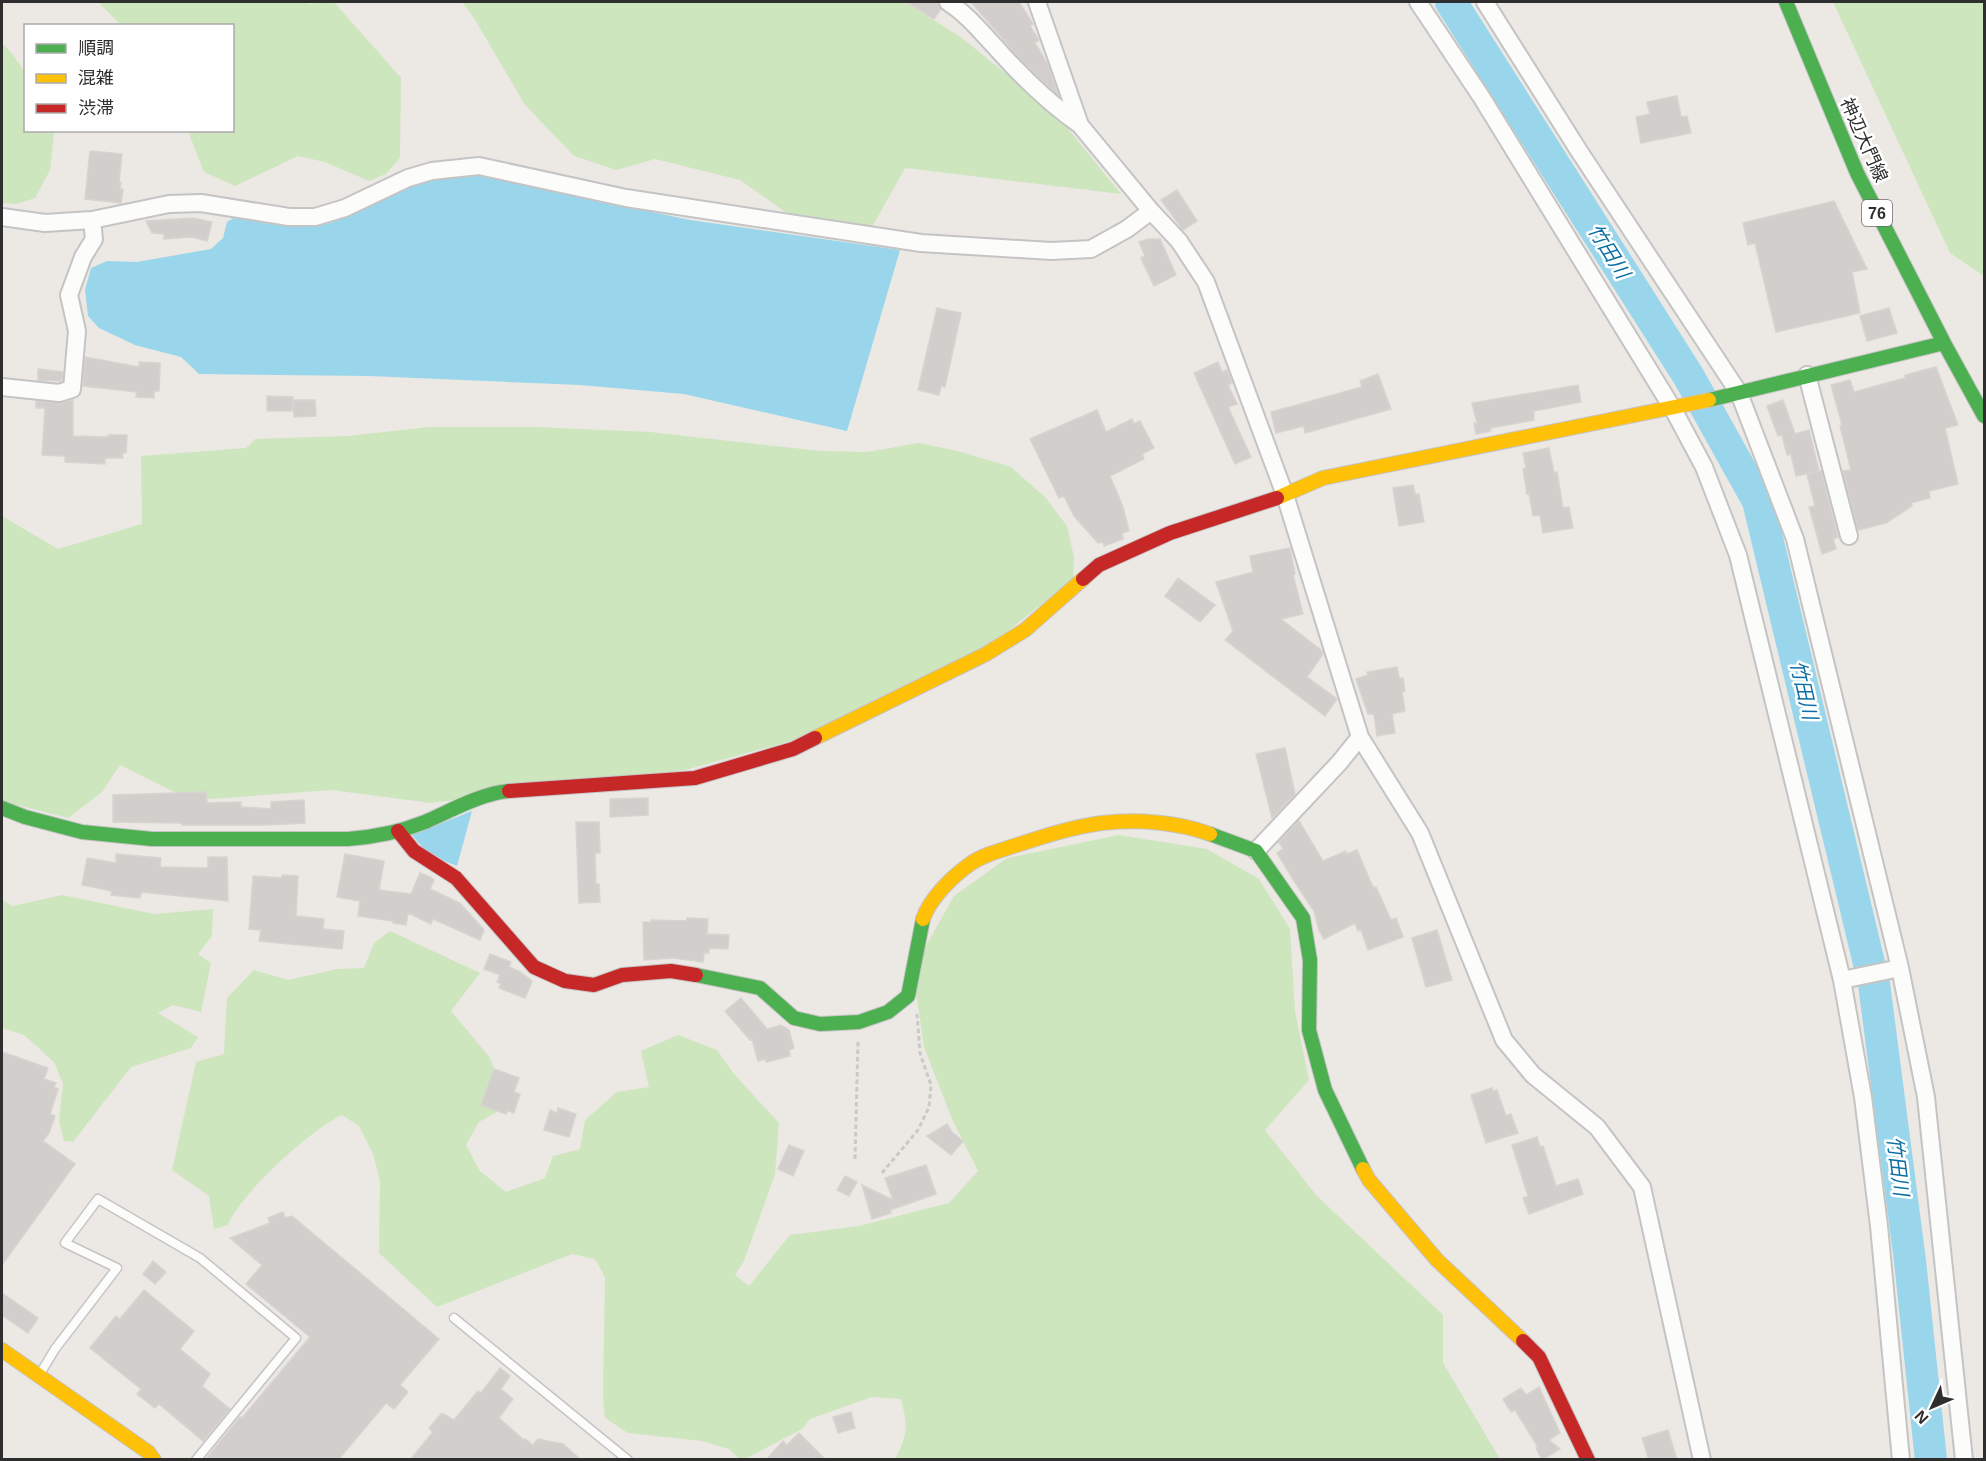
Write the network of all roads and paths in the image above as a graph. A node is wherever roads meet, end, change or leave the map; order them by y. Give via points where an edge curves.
1 (948, 2) edge
2 (1037, 2) edge
3 (1418, 2) edge
4 (1485, 2) edge
5 (1786, 2) edge
6 (1080, 125) junction
7 (1151, 212) junction
8 (2, 217) edge
9 (92, 220) junction
10 (1944, 343) junction
11 (1807, 375) junction
12 (2, 387) edge
13 (1736, 394) junction
14 (1676, 408) junction
15 (1984, 416) edge
16 (1285, 495) junction
17 (1849, 536) dead end
18 (1360, 737) junction
19 (2, 808) edge
20 (398, 831) junction
21 (1256, 851) junction
22 (1898, 969) junction
23 (1844, 980) junction
24 (908, 996) junction
25 (859, 1022) junction
26 (855, 1159) dead end
27 (882, 1173) dead end
28 (454, 1318) dead end
29 (2, 1350) edge
30 (39, 1376) junction
31 (154, 1460) edge
32 (196, 1460) edge
33 (628, 1460) edge
34 (1588, 1460) edge
35 (1702, 1460) edge
36 (1901, 1460) edge
37 (1964, 1460) edge

1 - 6 street via 965,13 1027,81
2 - 6 street
3 - 14 street
4 - 13 street
5 - 10 street, 神辺大門線 / 76 via 1857,173
6 - 7 street
7 - 9 street via 1091,249 1051,252 921,243 626,198 480,166 408,178 345,208 315,217 289,217 201,203 169,204
7 - 16 street via 1179,241 1206,282
8 - 9 street via 45,223
9 - 12 street via 94,239 69,295 77,331 72,388 59,393
10 - 11 street
10 - 15 street, 神辺大門線 / 76
11 - 13 street
11 - 17 street
13 - 14 street
13 - 22 street via 1795,539
14 - 16 street via 1323,478
14 - 23 street via 1738,555
16 - 18 street
16 - 20 street via 1170,533 1099,565 1025,630 986,654 793,749 695,778 504,791
18 - 21 street
18 - 35 street via 1420,833 1504,1040 1533,1075 1597,1127 1642,1187
19 - 20 street via 82,832 152,839 348,839
20 - 25 street via 414,851 456,878 534,967 565,981 594,985 622,975 670,971 760,988 794,1018 820,1024
21 - 24 street via 1193,828 1104,823 1070,828 994,852 971,863 935,896 924,916
21 - 34 street via 1303,918 1310,960 1310,1030 1325,1090 1369,1180 1437,1260 1539,1357
22 - 23 street
22 - 37 street via 1926,1096
23 - 36 street via 1879,1226
24 - 25 street via 888,1012
24 - 27 path via 916,1010 920,1053 931,1085 929,1107 918,1130
25 - 26 path
28 - 33 lane
29 - 30 street
30 - 31 street
30 - 32 lane via 117,1268 65,1243 98,1198 200,1257 296,1338

